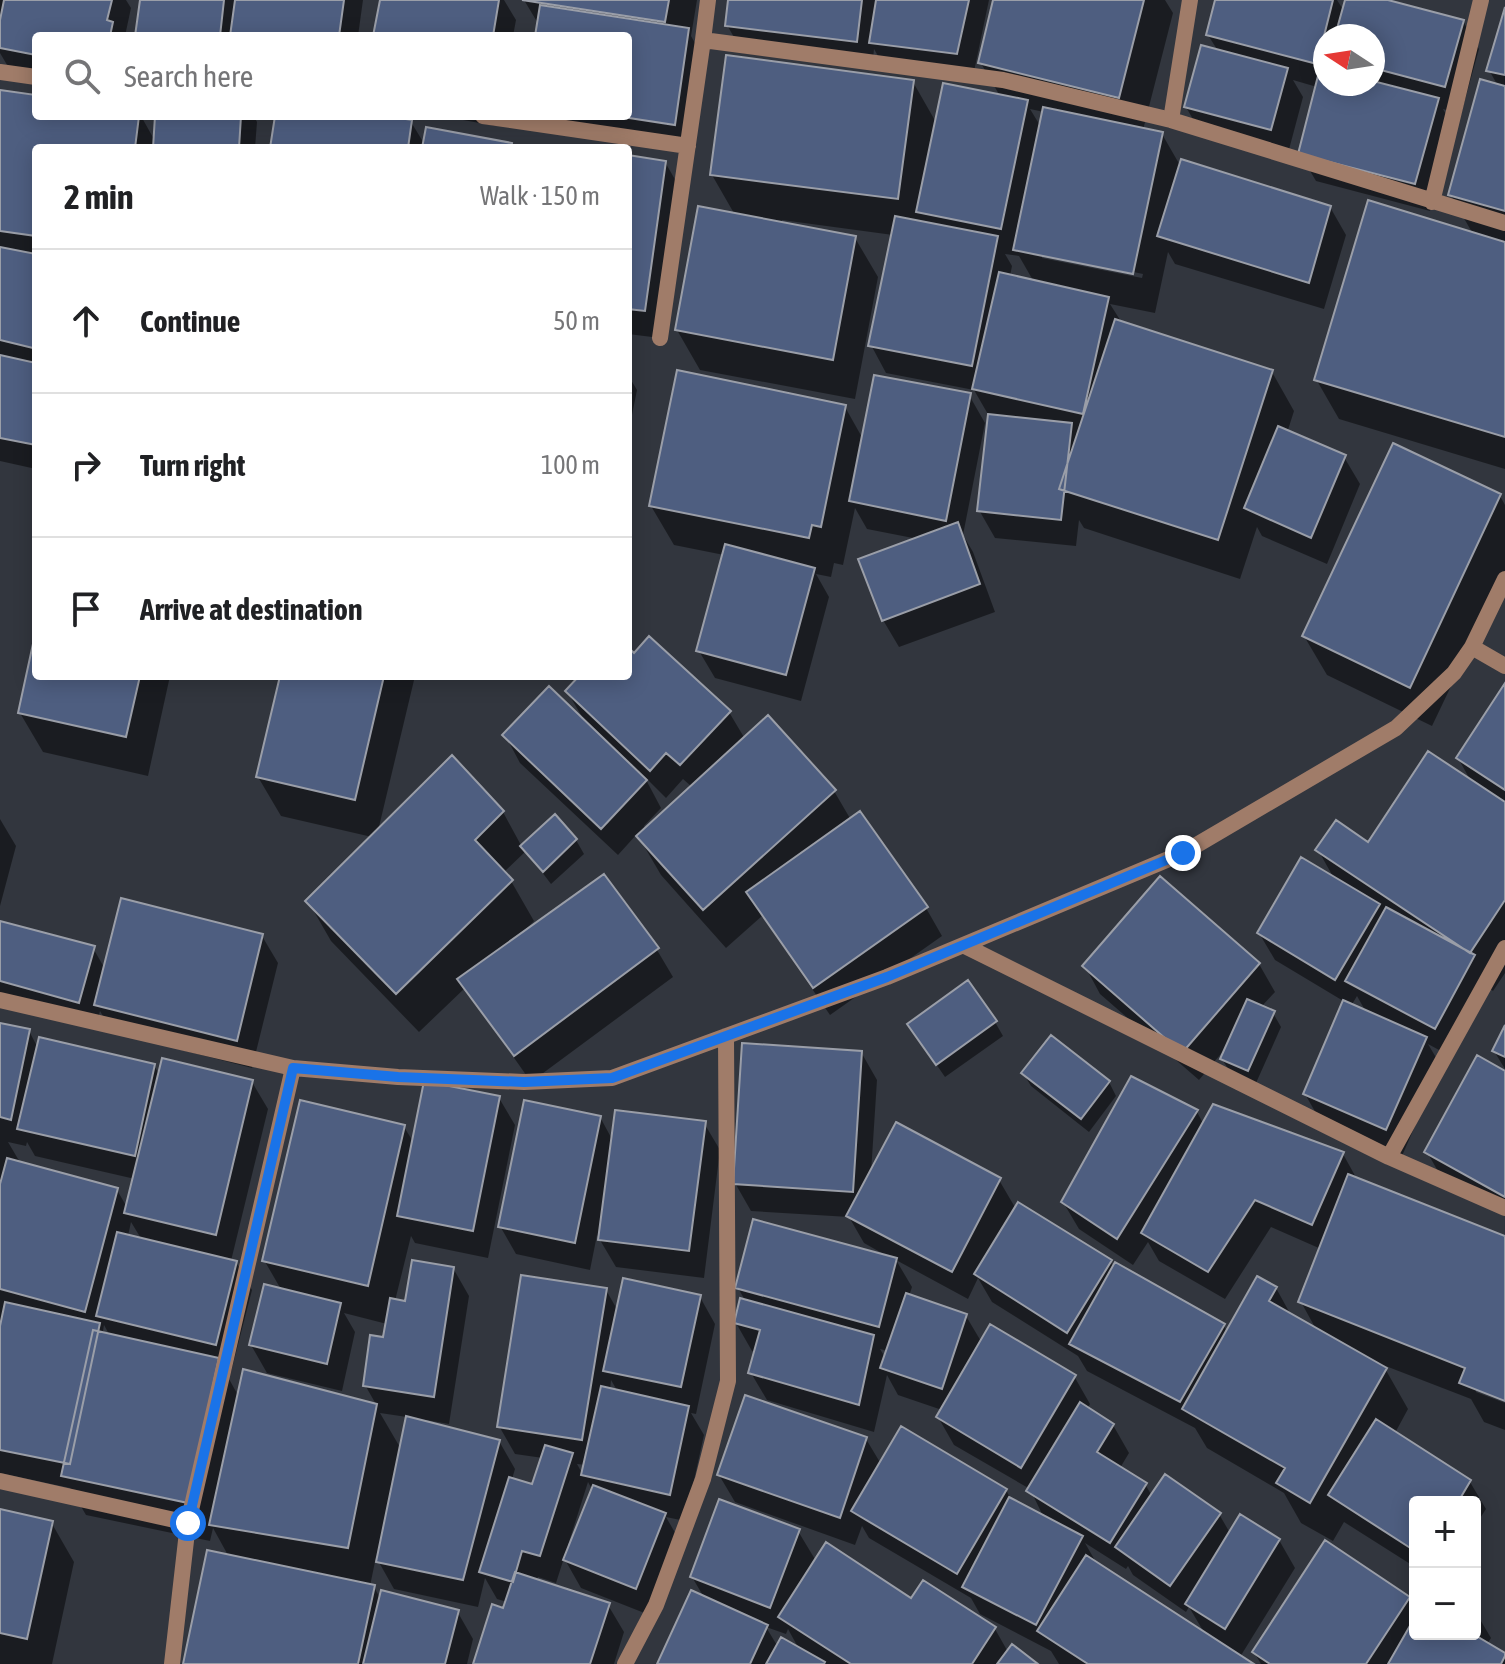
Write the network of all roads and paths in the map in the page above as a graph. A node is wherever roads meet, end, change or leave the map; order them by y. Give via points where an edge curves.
1 (708, 0) edge
2 (1190, 0) edge
3 (1481, 0) edge
4 (703, 40) junction
5 (0, 72) edge
6 (32, 76) edge
7 (510, 120) edge
8 (1171, 120) junction
9 (688, 146) junction
10 (1432, 202) junction
11 (1505, 223) edge
12 (660, 338) dead end
13 (1505, 579) edge
14 (1472, 647) junction
15 (1505, 666) edge
16 (963, 945) junction
17 (1505, 948) edge
18 (0, 1000) edge
19 (726, 1036) junction
20 (293, 1068) junction
21 (1389, 1157) junction
22 (1505, 1208) edge
23 (0, 1481) edge
24 (188, 1523) junction
25 (172, 1664) edge
26 (625, 1664) edge

1 - 4 street
2 - 8 street
3 - 10 street
4 - 8 street via 1003,80
4 - 9 street
5 - 6 street
7 - 9 street
8 - 10 street
9 - 12 street
10 - 11 street
13 - 14 street
14 - 15 street
14 - 16 street via 1454,673 1396,728 1323,772 1183,853
16 - 19 street
16 - 21 street
17 - 21 street
18 - 20 street
19 - 20 street via 612,1078 524,1082
19 - 26 street via 728,1381 703,1479 656,1605
20 - 24 street
21 - 22 street
23 - 24 street
24 - 25 street

